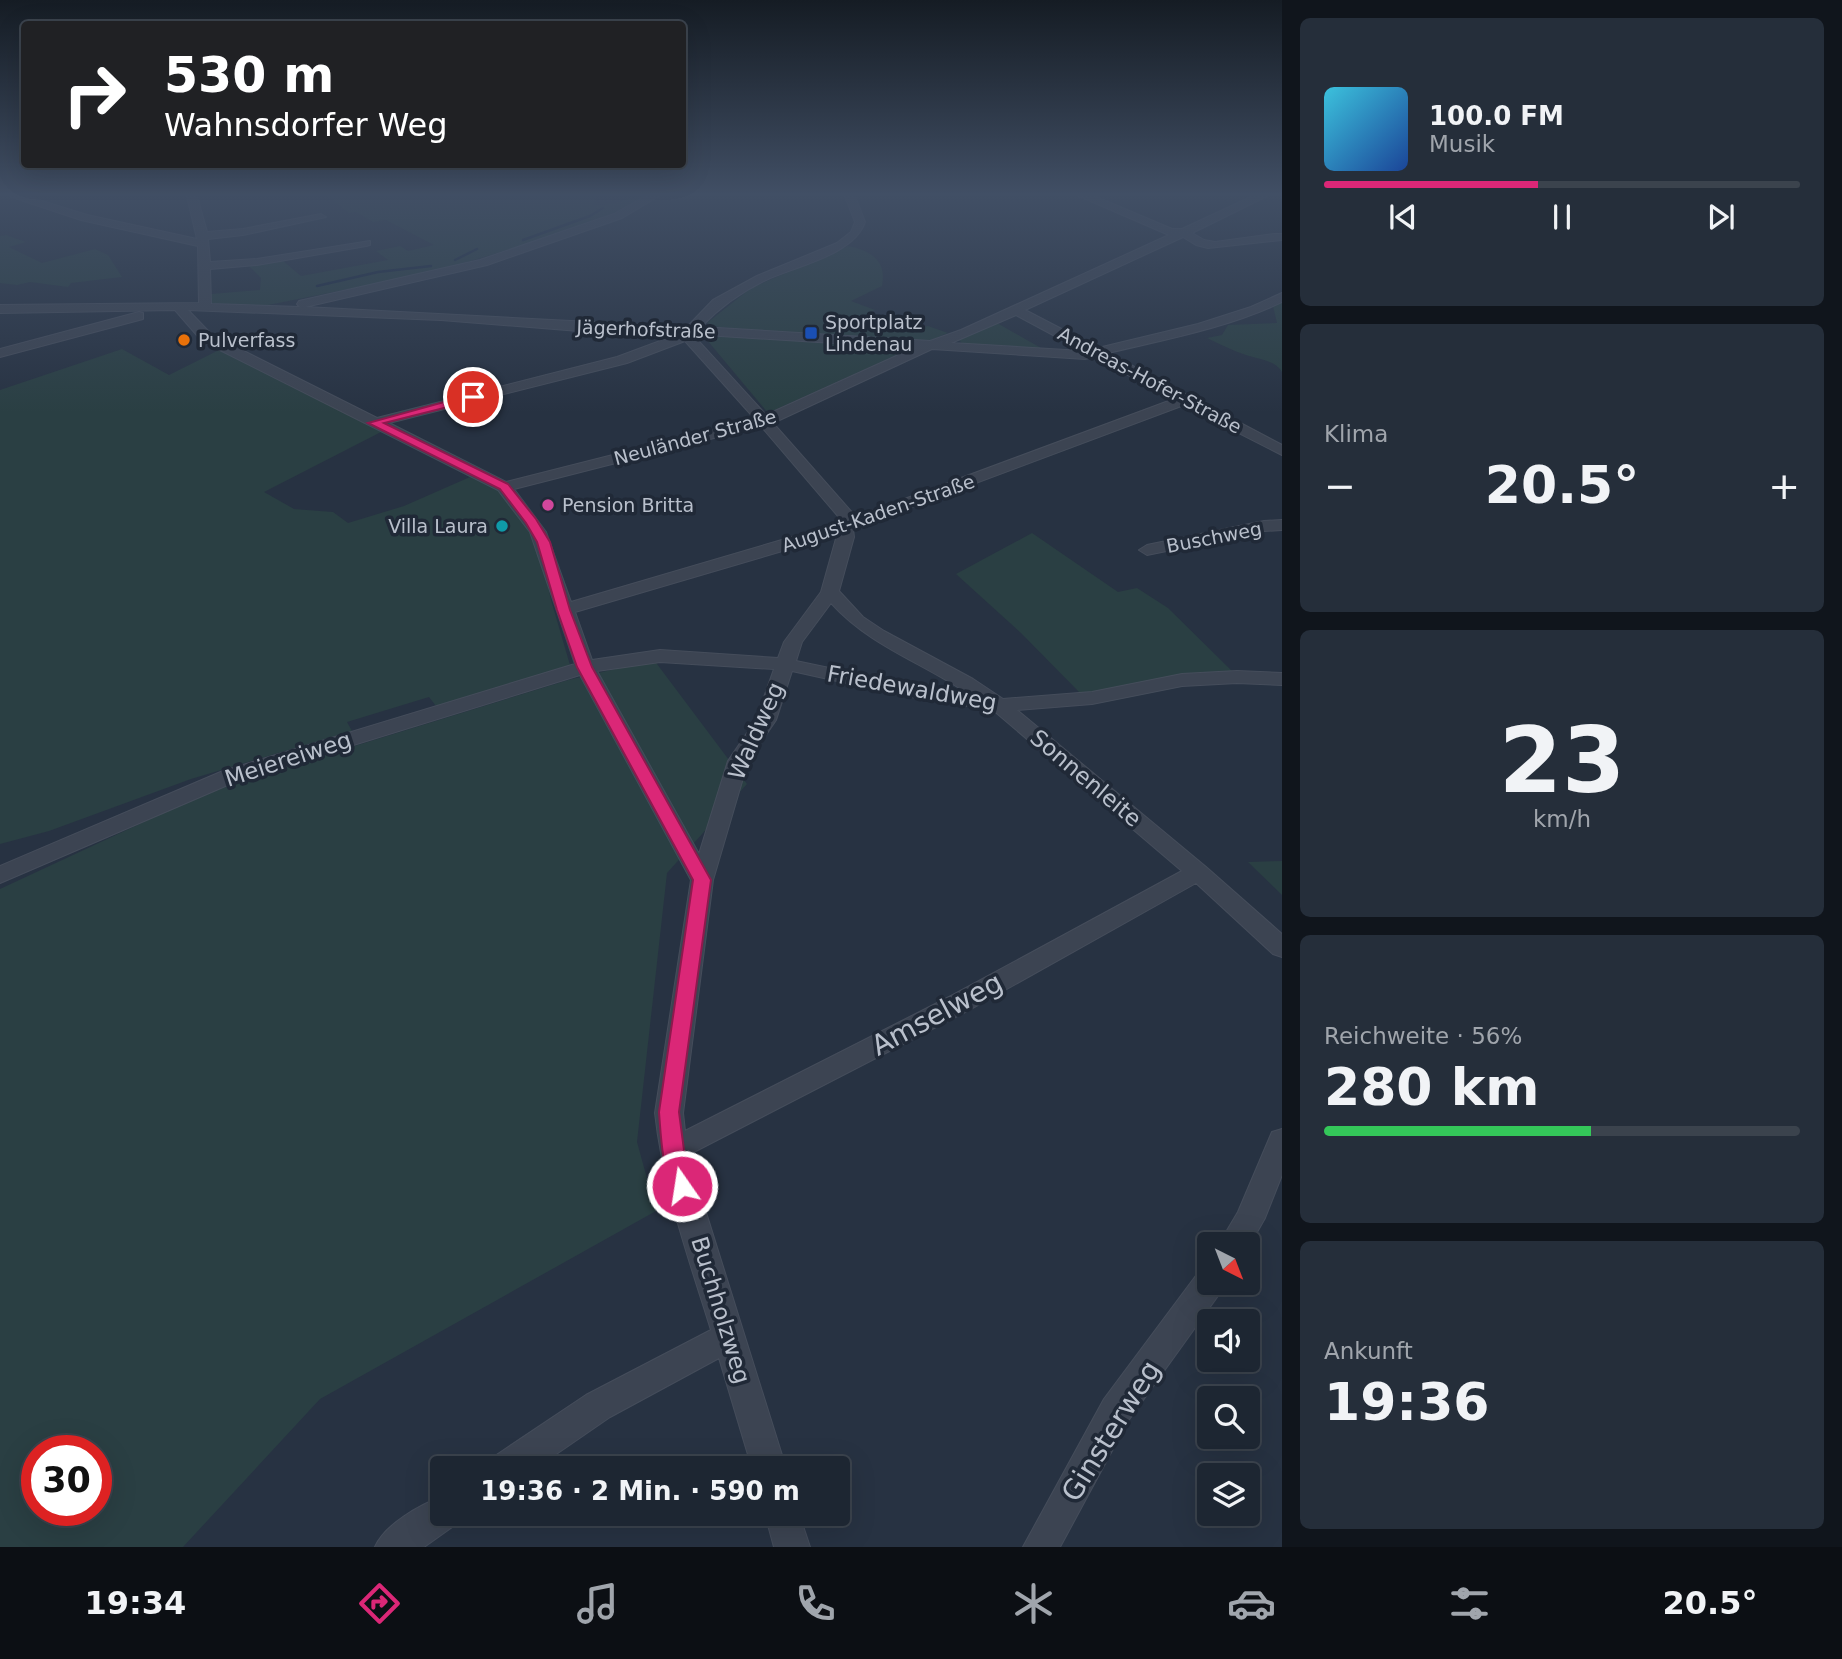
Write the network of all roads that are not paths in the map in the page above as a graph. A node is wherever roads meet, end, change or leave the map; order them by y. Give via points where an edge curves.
1 (203, 268) edge
2 (459, 268) edge
3 (786, 268) edge
4 (1106, 268) edge
5 (1282, 297) edge
6 (175, 307) junction
7 (205, 307) junction
8 (0, 309) edge
9 (1016, 310) junction
10 (285, 311) junction
11 (688, 334) junction
12 (929, 346) junction
13 (0, 353) edge
14 (1101, 353) junction
15 (1187, 400) junction
16 (765, 421) junction
17 (373, 423) junction
18 (1282, 452) edge
19 (504, 487) junction
20 (1282, 525) edge
21 (849, 526) junction
22 (1147, 550) dead end
23 (830, 592) junction
24 (563, 610) junction
25 (785, 664) junction
26 (585, 667) junction
27 (1282, 679) edge
28 (999, 705) junction
29 (1198, 872) junction
30 (0, 875) edge
31 (702, 880) junction
32 (1282, 948) edge
33 (1282, 1140) edge
34 (673, 1150) junction
35 (1241, 1232) edge
36 (1200, 1295) edge
37 (730, 1336) junction
38 (525, 1456) edge
39 (765, 1456) edge
40 (430, 1522) edge
41 (786, 1526) edge
42 (393, 1547) edge
43 (792, 1547) edge
44 (1041, 1547) edge

1 - 7 street
2 - 10 street
3 - 11 street via 717,303
4 - 9 street, Neuländer Straße
5 - 14 street, Jägerhofstraße via 1202,327
6 - 7 street, Jägerhofstraße
6 - 8 street, Jägerhofstraße
6 - 13 street
6 - 17 street via 207,338
7 - 10 street, Jägerhofstraße
9 - 12 street, Neuländer Straße
9 - 14 street, Andreas-Hofer-Straße
10 - 11 street, Jägerhofstraße via 441,316
11 - 12 street, Jägerhofstraße
11 - 16 street
11 - 17 street via 622,360
12 - 14 street, Jägerhofstraße
12 - 16 street, Neuländer Straße
14 - 15 street, Andreas-Hofer-Straße
15 - 18 street, Andreas-Hofer-Straße
15 - 21 street, August-Kaden-Straße
16 - 19 street, Neuländer Straße
16 - 21 street
17 - 19 street
19 - 24 street via 544,542
20 - 22 street, Buschweg
21 - 23 street
21 - 24 street, August-Kaden-Straße
23 - 25 street, Waldweg via 793,642
23 - 28 street, Sonnenleite via 877,635
24 - 26 street
25 - 26 street, Friedewaldweg via 660,656
25 - 28 street, Friedewaldweg
25 - 31 street, Waldweg via 766,720 738,761
26 - 30 street, Meiereiweg via 230,776
26 - 31 street
27 - 28 street, Friedewaldweg via 1182,680 1092,698
28 - 29 street, Sonnenleite
29 - 32 street, Sonnenleite
29 - 34 street, Amselweg via 962,1002
31 - 34 street, Buchholzweg via 669,1112
33 - 35 street
34 - 37 street, Buchholzweg
36 - 44 street, Ginsterweg via 1116,1410
37 - 38 street via 598,1406
37 - 39 street, Buchholzweg
40 - 42 street
41 - 43 street

